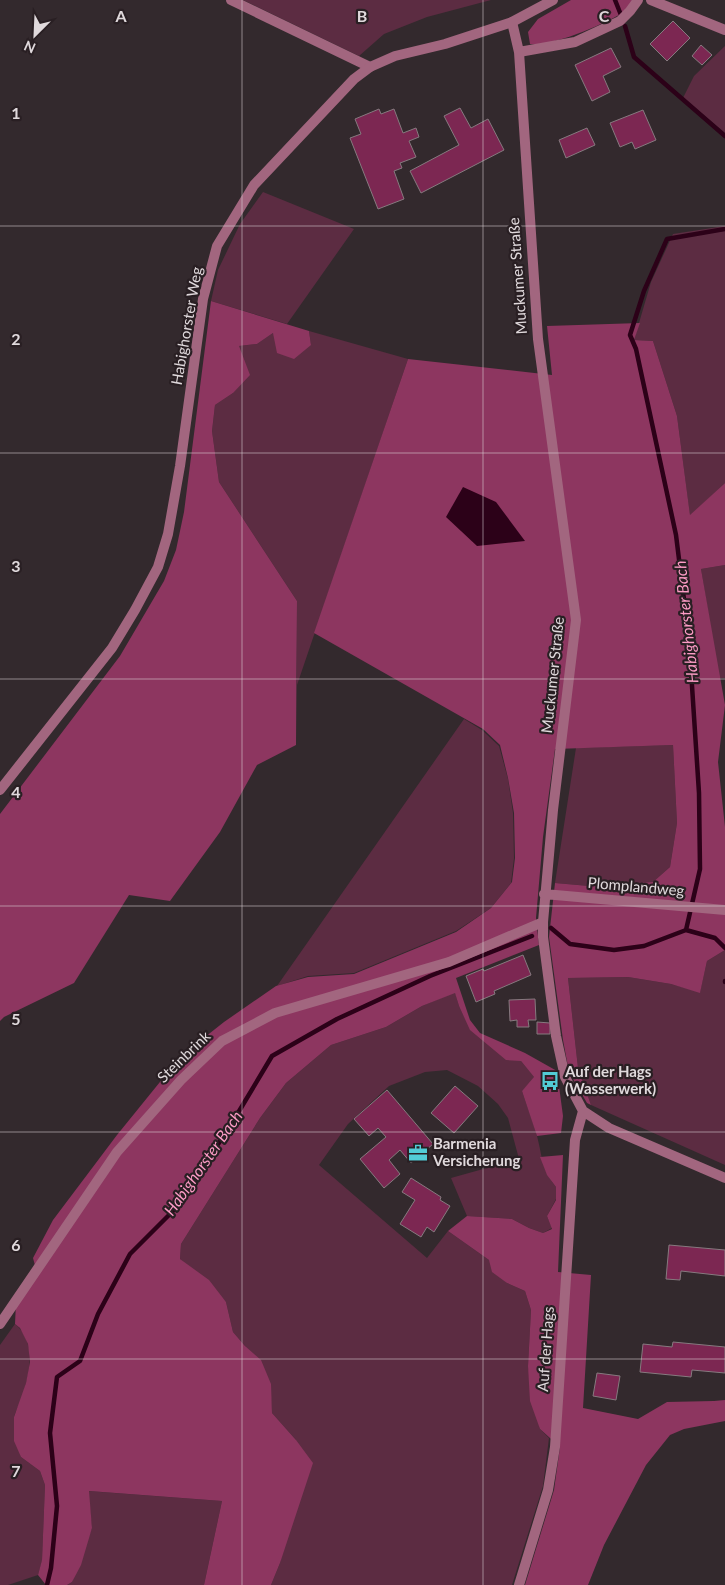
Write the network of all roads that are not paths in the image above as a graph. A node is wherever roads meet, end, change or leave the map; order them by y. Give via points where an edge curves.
1 (232, 0) edge
2 (553, 0) edge
3 (638, 0) edge
4 (651, 0) edge
5 (512, 22) junction
6 (725, 30) edge
7 (519, 52) junction
8 (370, 67) junction
9 (0, 790) edge
10 (544, 894) junction
11 (725, 910) edge
12 (543, 922) junction
13 (584, 1112) junction
14 (725, 1178) edge
15 (0, 1324) edge
16 (519, 1585) edge

1 - 8 street
2 - 5 street, Habighorster Weg
3 - 7 street via 620,21 575,42
4 - 6 street
5 - 7 street, Muckumer Straße
5 - 8 street, Habighorster Weg via 395,56
7 - 10 street, Muckumer Straße via 538,339 576,620
8 - 9 street, Habighorster Weg via 354,79 254,185 217,246 204,299 168,534 158,566 112,648
10 - 11 street, Plomplandweg
10 - 12 street, Muckumer Straße
12 - 13 street, Muckumer Straße via 561,1061 565,1077
12 - 15 street, Steinbrink via 449,962 275,1012 222,1041 181,1080 117,1152
13 - 14 street, Muckumer Straße via 609,1128
13 - 16 street, Auf der Hags via 575,1140 555,1447 548,1490

